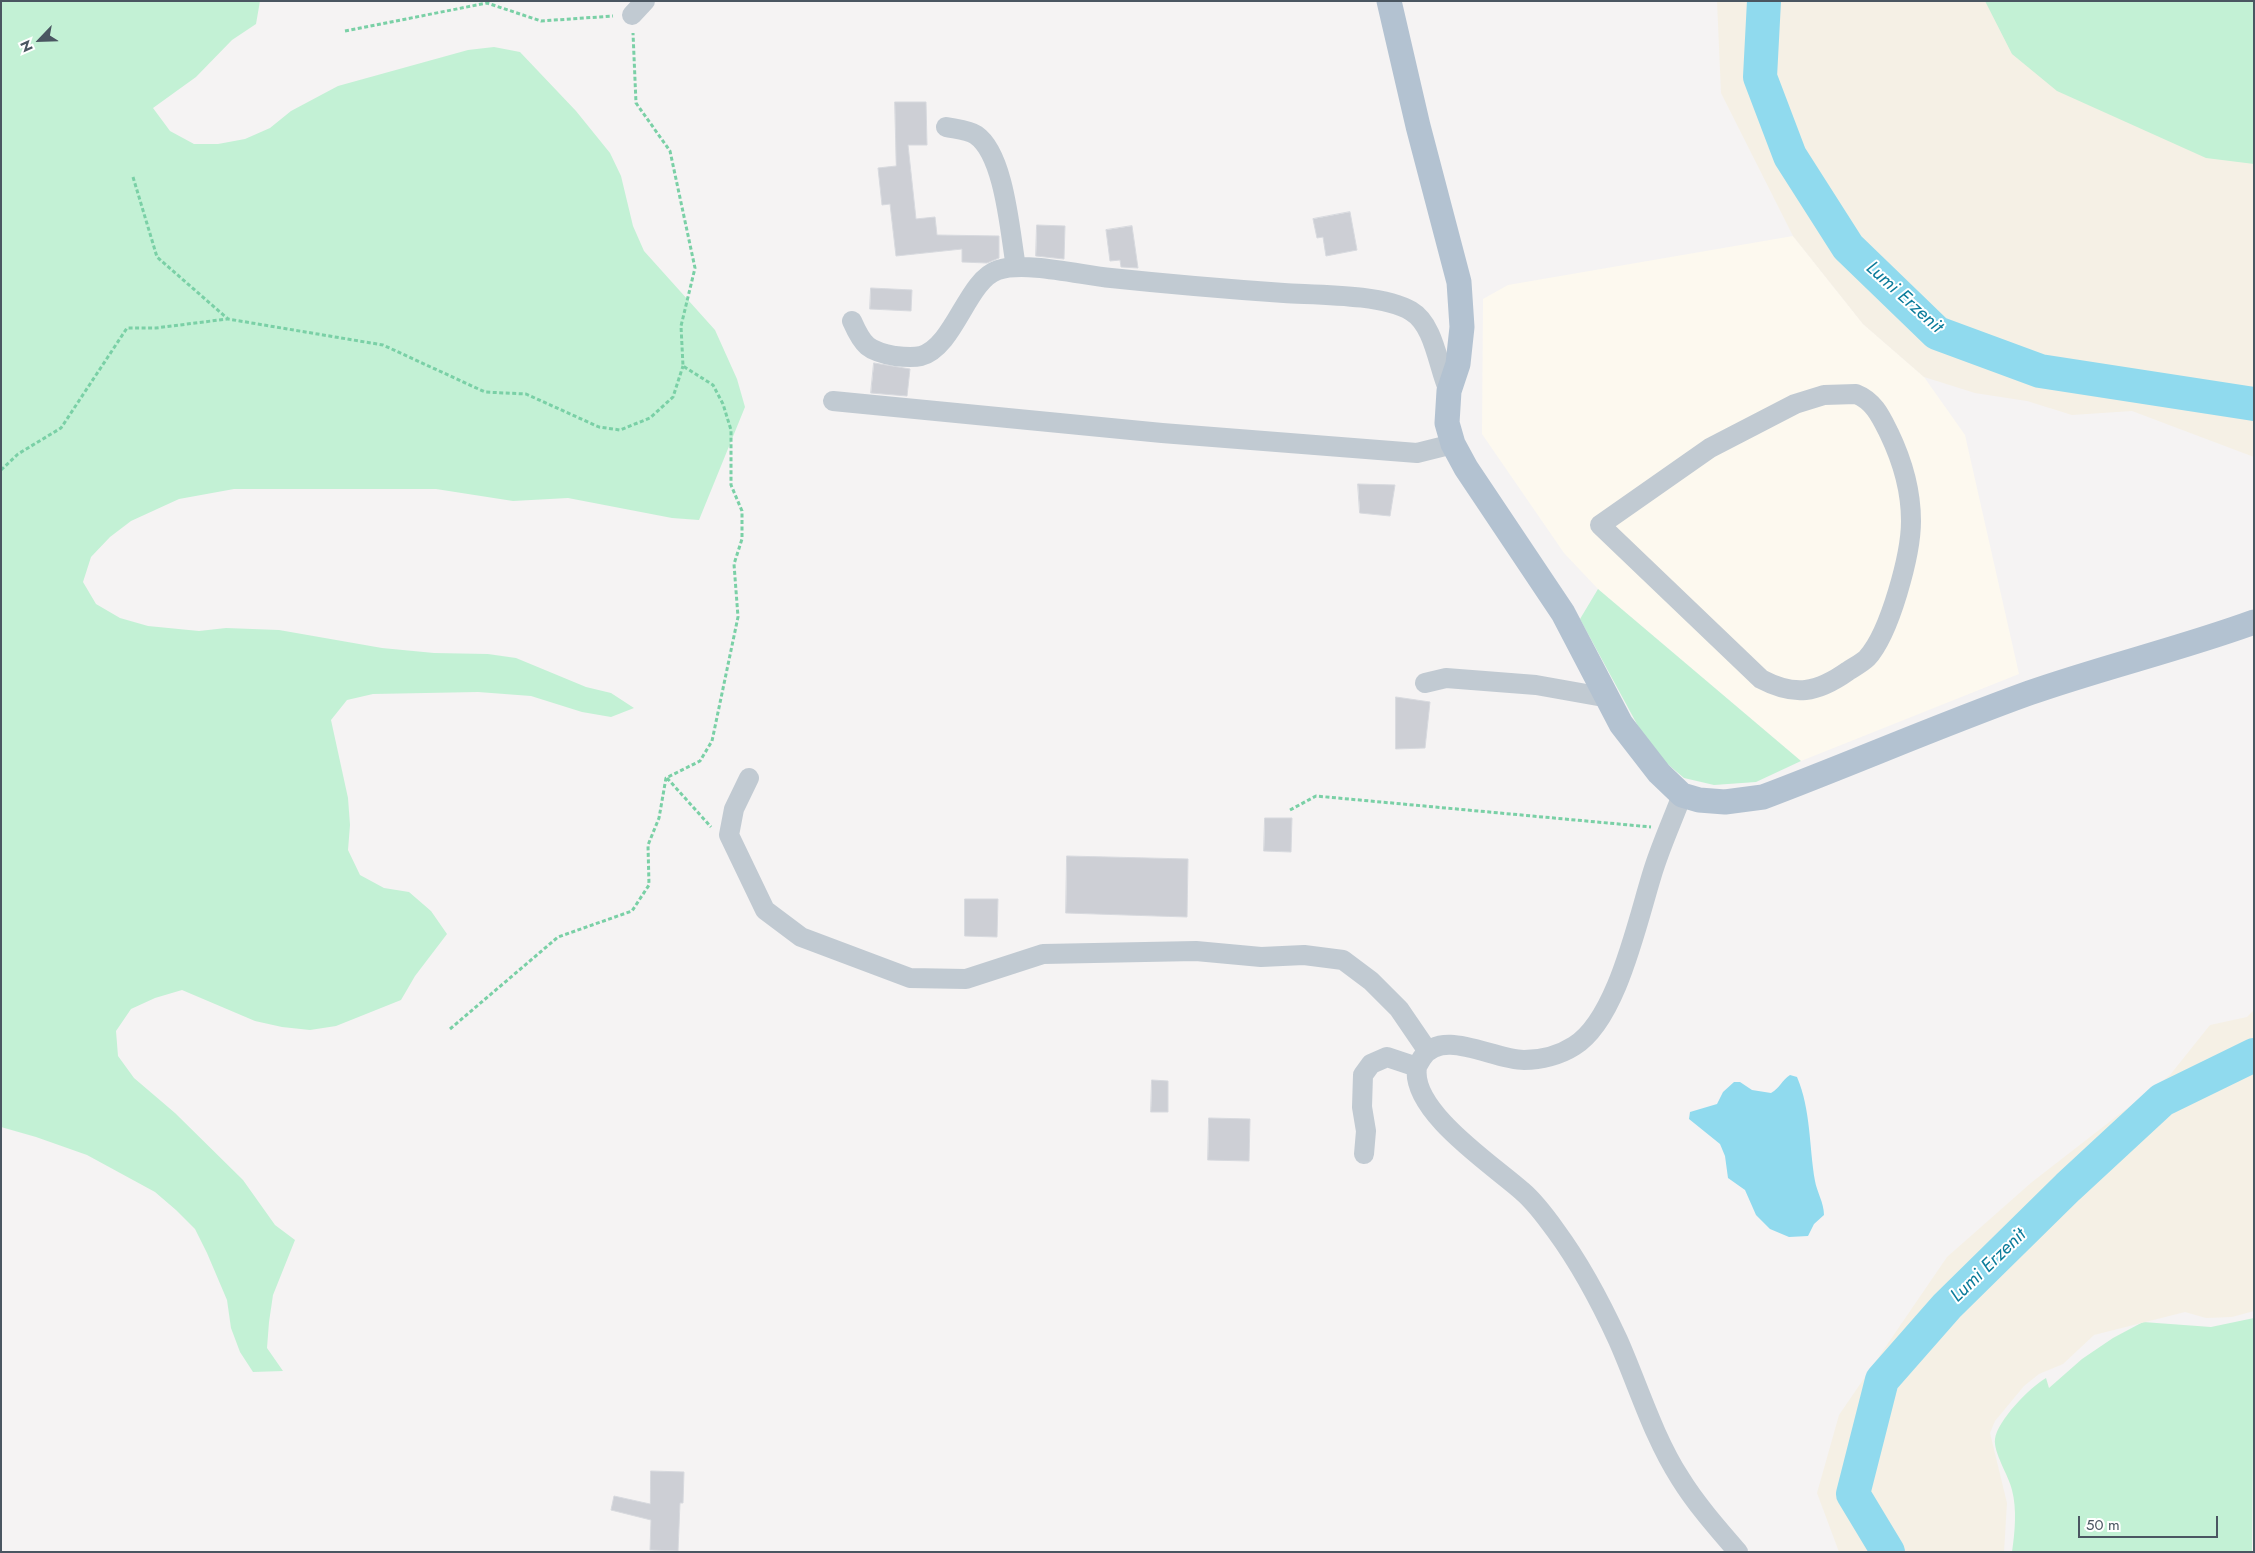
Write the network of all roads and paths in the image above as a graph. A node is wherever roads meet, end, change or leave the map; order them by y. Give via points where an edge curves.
1 (1389, 1) edge
2 (638, 8) edge
3 (345, 31) dead end
4 (946, 127) dead end
5 (133, 177) dead end
6 (1016, 267) junction
7 (228, 319) junction
8 (852, 321) dead end
9 (683, 366) junction
10 (1449, 391) junction
11 (833, 401) dead end
12 (1453, 444) junction
13 (1, 470) edge
14 (1600, 525) joint
15 (2254, 622) edge
16 (1425, 683) dead end
17 (1609, 698) junction
18 (666, 778) junction
19 (749, 778) dead end
20 (1682, 795) junction
21 (1290, 810) dead end
22 (1669, 828) junction
23 (729, 835) junction
24 (450, 1029) dead end
25 (1422, 1058) junction
26 (1364, 1154) dead end
27 (1738, 1552) edge

1 - 10 main road via 1459,282 1462,328 1458,364
2 - 3 path via 541,22 488,4
2 - 9 path via 636,103 670,150 695,268 680,326
4 - 6 street via 976,135 990,150 999,175
5 - 7 path via 157,257
6 - 8 street via 996,271 980,284 937,348 921,356 874,352 860,340
6 - 10 street via 1397,304 1413,312 1422,324 1437,350 1441,375
7 - 9 path via 383,345 485,392 526,394 599,427 620,430 650,418 673,397
7 - 13 path via 156,328 127,328 61,428 18,454
9 - 18 path via 713,385 723,404 731,430 732,485 742,511 742,539 734,564 738,617 712,741 700,760
10 - 12 main road via 1447,423
11 - 12 street via 1162,433 1417,453
12 - 17 main road via 1563,613
14 - 14 street via 1710,448 1795,404 1824,395 1856,394 1871,403 1894,443 1907,483 1911,522 1904,570 1890,618 1867,658 1833,682 1800,690 1780,689 1761,679
15 - 20 main road via 2029,693 1763,796 1725,802
16 - 17 street via 1446,678 1536,685
17 - 20 main road via 1621,724 1638,748
18 - 23 path via 718,834
18 - 24 path via 659,818 648,845 649,885 632,912 558,937
19 - 23 street via 734,809
20 - 22 street
21 - 22 path via 1316,796
22 - 25 street via 1612,1000 1598,1025 1575,1046 1551,1056 1525,1060 1453,1044 1439,1044
23 - 25 street via 765,910 800,937 910,978 966,979 1043,954 1196,952 1261,957 1304,955 1343,960 1371,981 1399,1009
25 - 26 street via 1387,1057 1371,1064 1363,1075
25 - 27 street via 1419,1085 1427,1104 1440,1120 1545,1215 1581,1266 1618,1340 1679,1478

